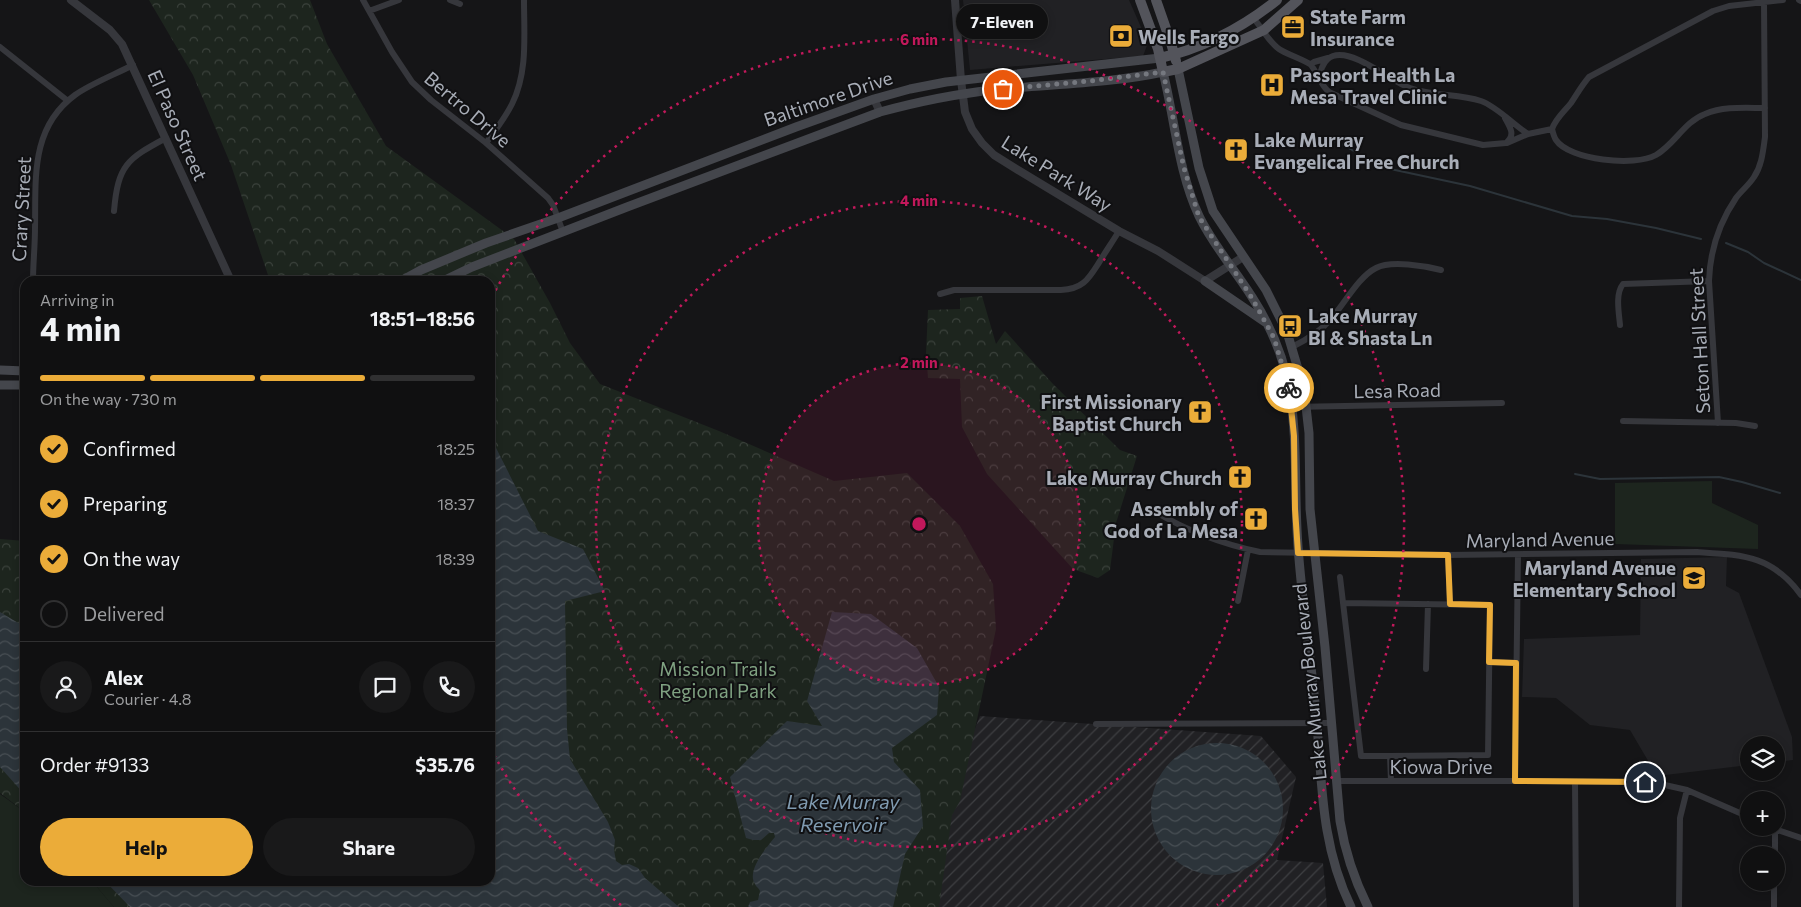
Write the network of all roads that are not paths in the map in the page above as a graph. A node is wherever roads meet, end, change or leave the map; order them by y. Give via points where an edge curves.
1 (71, 0) edge
2 (363, 0) edge
3 (398, 0) edge
4 (450, 0) edge
5 (524, 0) edge
6 (955, 0) edge
7 (1140, 0) edge
8 (1156, 0) edge
9 (1277, 0) edge
10 (1298, 0) edge
11 (1783, 0) edge
12 (1764, 2) junction
13 (460, 4) dead end
14 (369, 12) junction
15 (1254, 19) junction
16 (1264, 30) junction
17 (0, 48) edge
18 (1174, 55) junction
19 (1160, 58) junction
20 (1329, 58) junction
21 (1310, 64) junction
22 (133, 66) junction
23 (1178, 69) junction
24 (1163, 72) junction
25 (961, 80) junction
26 (1319, 80) junction
27 (962, 94) junction
28 (874, 99) junction
29 (68, 102) junction
30 (1765, 108) junction
31 (880, 112) junction
32 (1505, 118) junction
33 (1552, 129) junction
34 (1528, 134) junction
35 (166, 138) junction
36 (486, 143) junction
37 (1506, 143) junction
38 (114, 211) dead end
39 (558, 218) junction
40 (1119, 230) junction
41 (563, 232) junction
42 (1242, 257) junction
43 (1230, 266) junction
44 (1441, 270) dead end
45 (33, 276) edge
46 (229, 276) edge
47 (412, 276) edge
48 (453, 276) edge
49 (1205, 281) junction
50 (1709, 281) junction
51 (940, 294) dead end
52 (1266, 323) junction
53 (1620, 325) dead end
54 (1292, 346) junction
55 (0, 370) edge
56 (20, 371) edge
57 (0, 385) edge
58 (20, 385) edge
59 (1502, 403) dead end
60 (1292, 407) junction
61 (1306, 407) junction
62 (1623, 421) dead end
63 (1718, 423) junction
64 (1755, 426) dead end
65 (1154, 511) dead end
66 (1248, 550) junction
67 (1298, 553) junction
68 (1314, 554) junction
69 (1448, 555) junction
70 (1518, 555) junction
71 (1340, 577) dead end
72 (1801, 595) edge
73 (1238, 601) dead end
74 (1343, 603) junction
75 (1428, 604) junction
76 (1450, 604) junction
77 (1489, 662) junction
78 (1516, 663) junction
79 (1426, 669) dead end
80 (1332, 722) junction
81 (1317, 723) junction
82 (1096, 724) dead end
83 (1390, 756) junction
84 (1336, 781) junction
85 (1390, 781) junction
86 (1515, 781) junction
87 (1575, 782) junction
88 (1687, 790) junction
89 (1740, 813) edge
90 (1785, 832) edge
91 (1801, 838) edge
92 (1774, 891) edge
93 (1351, 907) edge
94 (1368, 907) edge
95 (1576, 907) edge
96 (1679, 907) edge
97 (1774, 907) edge

1 - 22 street, El Paso Street via 110,30 122,44
2 - 14 street, Bertro Drive
3 - 14 street
4 - 13 street
5 - 36 street via 521,76 513,102
6 - 25 street, Lake Park Way
7 - 19 main road, Lake Murray Boulevard
8 - 18 main road, Lake Murray Boulevard
9 - 15 main road, Baltimore Drive
10 - 16 main road, Baltimore Drive
11 - 12 street
12 - 30 street, Seton Hall Street
12 - 33 street via 1713,10 1590,77
14 - 36 street, Bertro Drive via 412,82
15 - 16 street
15 - 18 main road, Baltimore Drive
16 - 21 street via 1268,41
16 - 23 main road, Baltimore Drive
17 - 29 street
18 - 19 main road, Baltimore Drive
18 - 23 main road, Lake Murray Boulevard
19 - 24 main road, Lake Murray Boulevard
19 - 25 main road, Baltimore Drive
20 - 21 street
20 - 26 street via 1320,69
20 - 32 street via 1345,55 1359,59 1409,88 1481,101
21 - 26 street
22 - 29 street, Crary Street via 76,94
22 - 35 street, El Paso Street
23 - 24 main road, Baltimore Drive
23 - 42 main road, Lake Murray Boulevard via 1205,188 1213,211
24 - 27 main road, Baltimore Drive
24 - 43 main road, Lake Murray Boulevard via 1191,195 1199,217
25 - 27 street, Lake Park Way
25 - 28 main road, Baltimore Drive
26 - 37 street via 1328,92 1401,125 1483,145
27 - 31 main road, Baltimore Drive
27 - 40 street, Lake Park Way via 972,129 994,155
28 - 31 street
28 - 39 main road, Baltimore Drive
29 - 45 street, Crary Street via 50,123 37,158
30 - 33 street via 1726,108 1704,114 1689,123 1658,154 1631,162 1573,153 1554,138
30 - 50 street, Seton Hall Street via 1763,156 1754,176 1736,198 1719,228 1710,260
31 - 41 main road, Baltimore Drive
32 - 34 street
32 - 37 street via 1512,133
33 - 34 street
34 - 37 street
35 - 38 street via 141,151 122,172 116,188
35 - 46 street, El Paso Street
36 - 39 street, Bertro Drive via 548,198
39 - 41 street, Bertro Drive
39 - 47 main road, Baltimore Drive via 466,251
40 - 49 street, Lake Park Way
40 - 51 street via 1093,274 1076,287 1061,290 954,290
41 - 48 main road, Baltimore Drive
42 - 43 street
42 - 54 main road, Lake Murray Boulevard via 1266,290
43 - 49 street
43 - 52 main road, Lake Murray Boulevard
44 - 54 street via 1412,264 1376,268 1364,276 1330,321
49 - 52 main road
50 - 53 street via 1623,284 1618,296
50 - 63 street, Seton Hall Street
52 - 60 main road, Lake Murray Boulevard via 1283,366
54 - 61 main road, Lake Murray Boulevard via 1303,382
55 - 56 main road
57 - 58 main road
59 - 61 street, Lesa Road
60 - 61 street, Lesa Road
60 - 67 main road, Lake Murray Boulevard
61 - 68 main road, Lake Murray Boulevard
62 - 63 street
63 - 64 street
65 - 66 street, Maryland Avenue via 1199,534
66 - 67 street, Maryland Avenue
66 - 73 street
67 - 68 street, Maryland Avenue
67 - 81 main road, Lake Murray Boulevard
68 - 69 street, Maryland Avenue
68 - 80 main road, Lake Murray Boulevard
69 - 70 street, Maryland Avenue
69 - 76 street
70 - 72 street, Maryland Avenue via 1736,554 1772,567
70 - 78 street
71 - 74 street
74 - 75 street
74 - 83 street via 1361,756
75 - 76 street
75 - 79 street
76 - 77 street via 1490,605
77 - 78 street
77 - 83 street via 1488,756
78 - 86 street
80 - 81 street
80 - 84 main road, Lake Murray Boulevard
81 - 82 street
81 - 93 main road, Lake Murray Boulevard via 1325,824 1336,872
83 - 85 street
84 - 85 street, Kiowa Drive
84 - 94 main road, Lake Murray Boulevard via 1344,843
85 - 86 street, Kiowa Drive
86 - 87 street, Kiowa Drive
87 - 88 street, Kiowa Drive via 1634,782
87 - 95 street
88 - 89 street, Kiowa Drive
88 - 96 street via 1680,818
90 - 91 street
92 - 97 street

